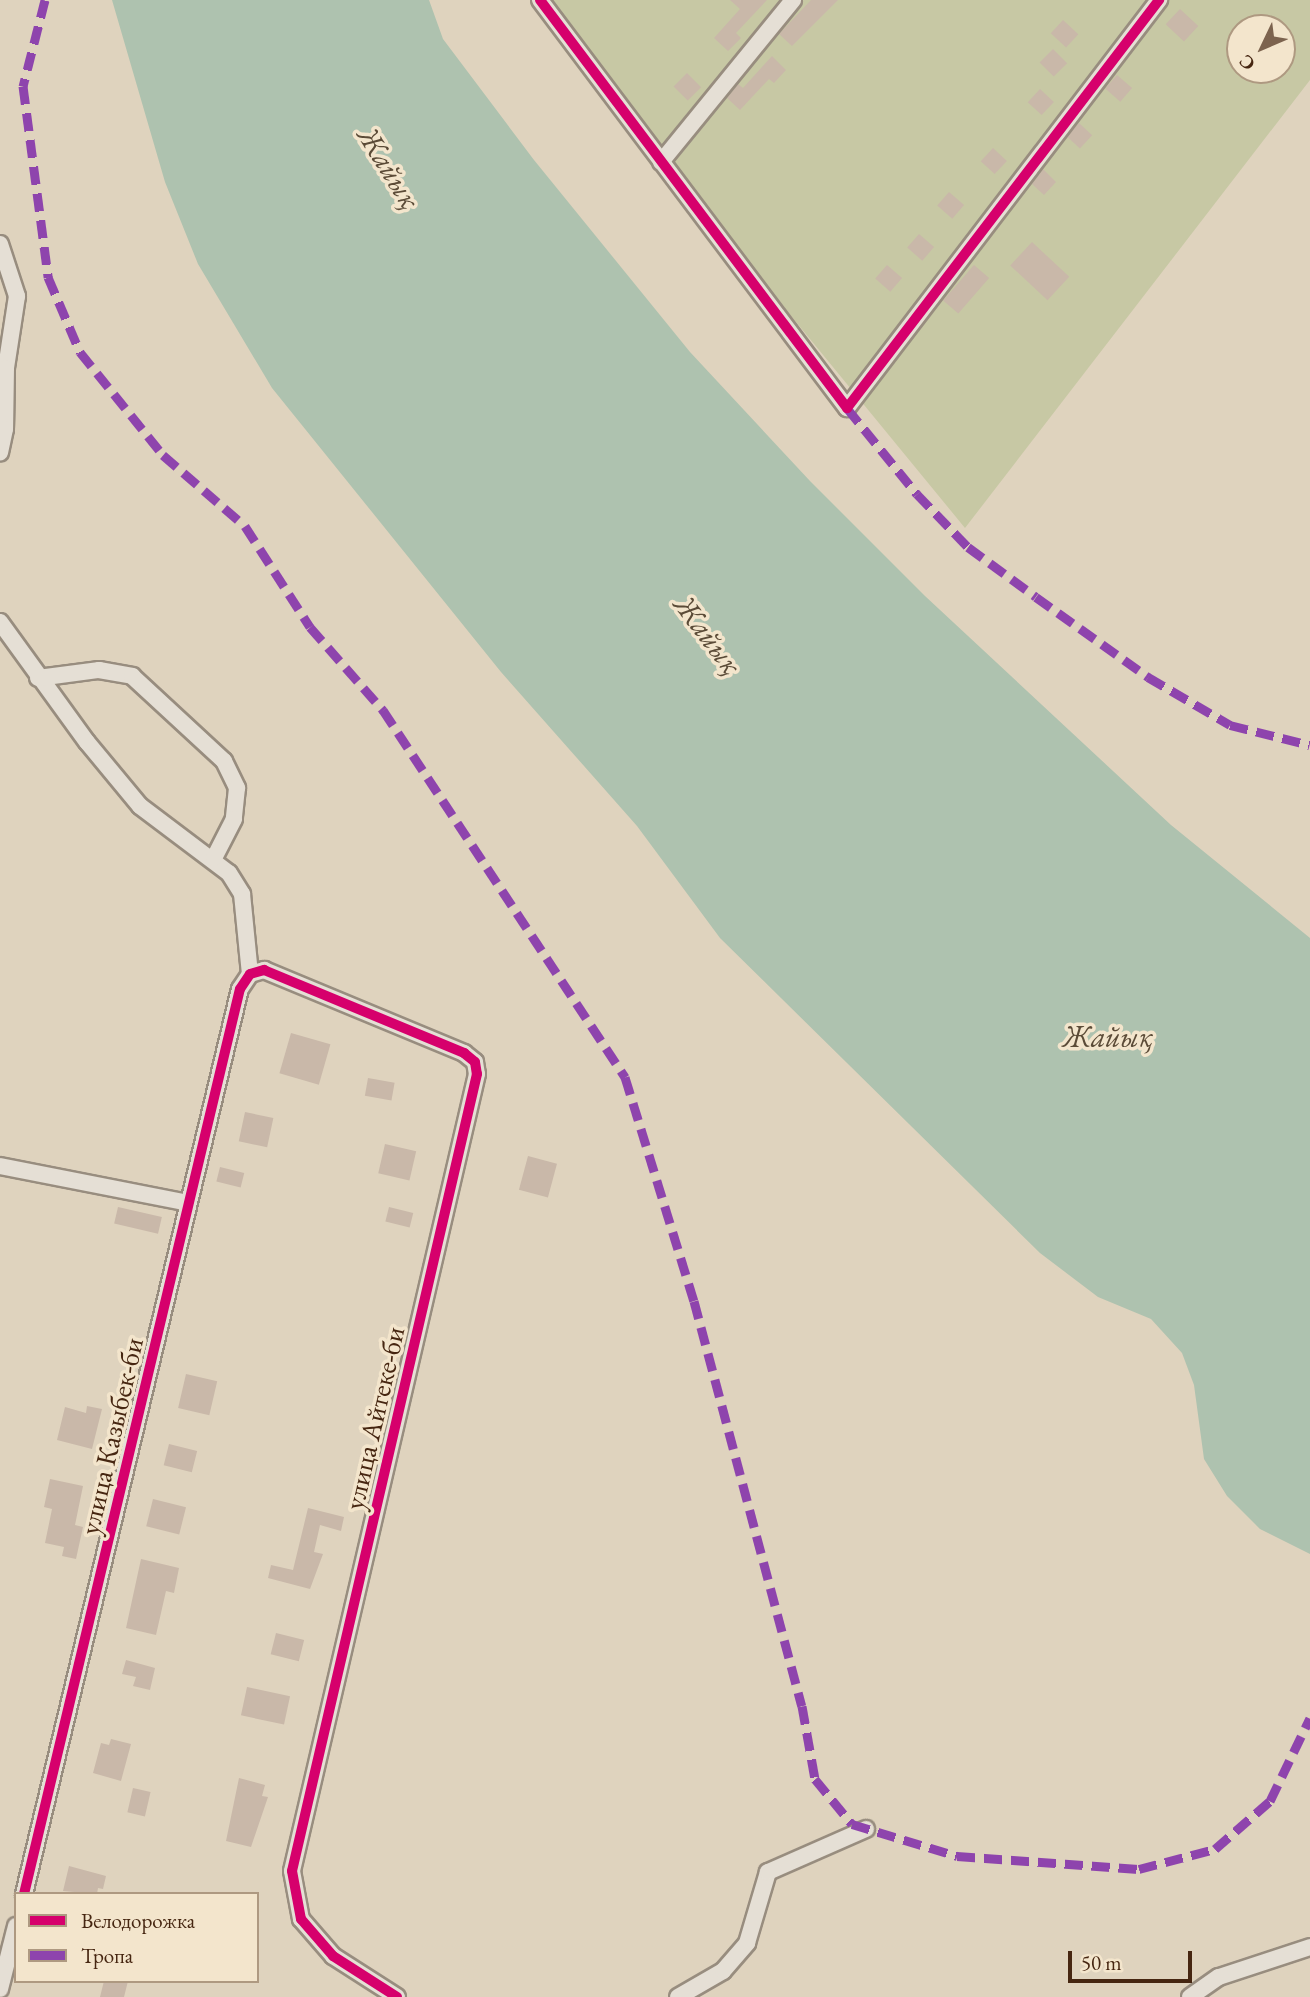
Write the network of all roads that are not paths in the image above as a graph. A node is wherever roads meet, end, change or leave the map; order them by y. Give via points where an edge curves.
1 (540, 0) edge
2 (793, 0) edge
3 (1159, 0) edge
4 (661, 162) junction
5 (0, 244) edge
6 (3, 366) edge
7 (0, 452) edge
8 (2, 628) edge
9 (38, 678) junction
10 (214, 858) junction
11 (250, 974) junction
12 (0, 1166) edge
13 (188, 1203) junction
14 (866, 1829) dead end
15 (24, 1892) edge
16 (14, 1934) edge
17 (1310, 1947) edge
18 (0, 1989) edge
19 (397, 1997) edge
20 (678, 1997) edge
21 (1190, 1997) edge

1 - 4 street
2 - 4 street
3 - 4 street via 847,408
5 - 6 street via 17,296
6 - 7 street via 5,429
8 - 9 street
9 - 10 street via 140,806 164,828
9 - 10 street via 99,670 132,676 224,761 237,788 234,818
10 - 11 street via 242,894
11 - 13 street, улица Казыбек-би via 240,989
11 - 19 street, улица Айтеке-би via 264,970 464,1053 475,1062 477,1074 292,1871 301,1919 333,1956
12 - 13 street
13 - 15 street, улица Казыбек-би
14 - 20 street via 768,1872 747,1943 723,1971
16 - 18 street
17 - 21 street via 1219,1977

